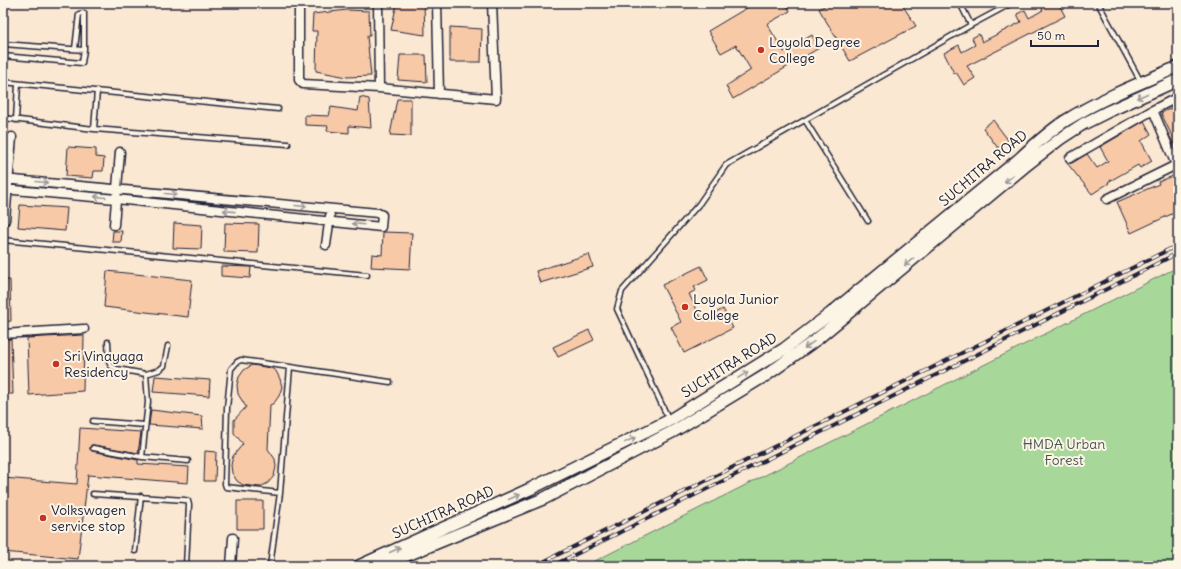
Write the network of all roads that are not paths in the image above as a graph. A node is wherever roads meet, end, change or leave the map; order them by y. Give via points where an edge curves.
1 (299, 3) edge
2 (378, 3) edge
3 (437, 3) edge
4 (492, 3) edge
5 (960, 3) edge
6 (1012, 3) edge
7 (1098, 3) edge
8 (971, 25) junction
9 (3, 44) edge
10 (75, 49) junction
11 (84, 50) junction
12 (3, 56) edge
13 (1178, 67) edge
14 (1178, 80) edge
15 (3, 82) edge
16 (1141, 83) junction
17 (18, 84) junction
18 (379, 88) junction
19 (97, 91) junction
20 (439, 94) junction
21 (1178, 97) edge
22 (278, 109) dead end
23 (1152, 110) junction
24 (3, 118) edge
25 (16, 120) junction
26 (805, 120) junction
27 (94, 129) junction
28 (12, 137) dead end
29 (288, 144) dead end
30 (120, 152) dead end
31 (1070, 158) dead end
32 (1021, 164) junction
33 (1177, 164) edge
34 (6, 179) edge
35 (5, 189) edge
36 (117, 189) junction
37 (116, 199) junction
38 (1107, 199) dead end
39 (277, 204) junction
40 (330, 208) junction
41 (275, 216) junction
42 (5, 220) dead end
43 (329, 220) junction
44 (868, 221) dead end
45 (114, 225) dead end
46 (3, 240) edge
47 (326, 245) dead end
48 (367, 275) dead end
49 (84, 329) dead end
50 (3, 334) edge
51 (108, 342) dead end
52 (168, 346) dead end
53 (290, 367) junction
54 (146, 374) junction
55 (390, 382) dead end
56 (670, 420) junction
57 (93, 421) dead end
58 (145, 425) junction
59 (93, 448) dead end
60 (142, 457) junction
61 (188, 461) dead end
62 (280, 493) junction
63 (93, 494) dead end
64 (141, 496) junction
65 (476, 514) junction
66 (480, 524) junction
67 (233, 538) dead end
68 (135, 551) dead end
69 (186, 566) edge
70 (231, 566) edge
71 (270, 566) edge
72 (360, 566) edge
73 (381, 566) edge

1 - 18 street via 300,82
2 - 18 street
3 - 20 street
4 - 20 street via 496,99
5 - 8 lane
6 - 8 lane
7 - 16 lane
8 - 26 lane
9 - 10 lane
10 - 11 lane
10 - 11 lane via 79,14 84,13
11 - 12 lane via 82,63
13 - 16 main road, SUCHITRA ROAD
14 -> 32 main road, SUCHITRA ROAD via 1083,124
15 - 17 lane
16 - 32 main road, SUCHITRA ROAD via 1065,121 1043,137
17 - 19 lane
17 - 25 lane
18 - 20 street
19 - 22 lane
19 - 27 lane
21 - 23 street
23 - 31 street
23 - 33 street
24 - 25 lane
25 - 27 lane
26 - 44 lane
26 - 56 lane via 726,165 699,204 622,291 617,309
27 - 29 lane
28 - 34 street
30 - 36 street
56 -> 32 main road, SUCHITRA ROAD via 790,344
32 -> 66 main road, SUCHITRA ROAD via 817,339 768,374 667,434 543,499
33 - 38 street
34 - 35 street
34 -> 36 street
37 -> 35 street
35 - 42 street
36 - 37 street
36 -> 39 street
41 -> 37 street
37 - 45 street
39 -> 40 street
39 - 41 street
40 - 43 street
40 -> 43 street via 380,214 381,227
41 - 43 street
43 - 47 street
46 - 48 lane
49 - 50 street
51 - 54 lane via 109,362 112,366
52 - 54 lane via 164,366
53 - 55 lane
53 - 62 lane
53 - 62 lane via 241,360 237,362 231,369 227,408 224,484 226,487
54 - 58 lane via 148,402
65 -> 56 main road, SUCHITRA ROAD
57 - 58 lane
58 - 60 lane
59 - 60 lane
60 - 61 lane
62 - 71 lane
63 - 64 lane
64 - 68 lane
64 - 69 lane via 188,501
65 - 66 main road
72 -> 65 main road, SUCHITRA ROAD
66 - 73 main road, SUCHITRA ROAD
67 - 70 street

